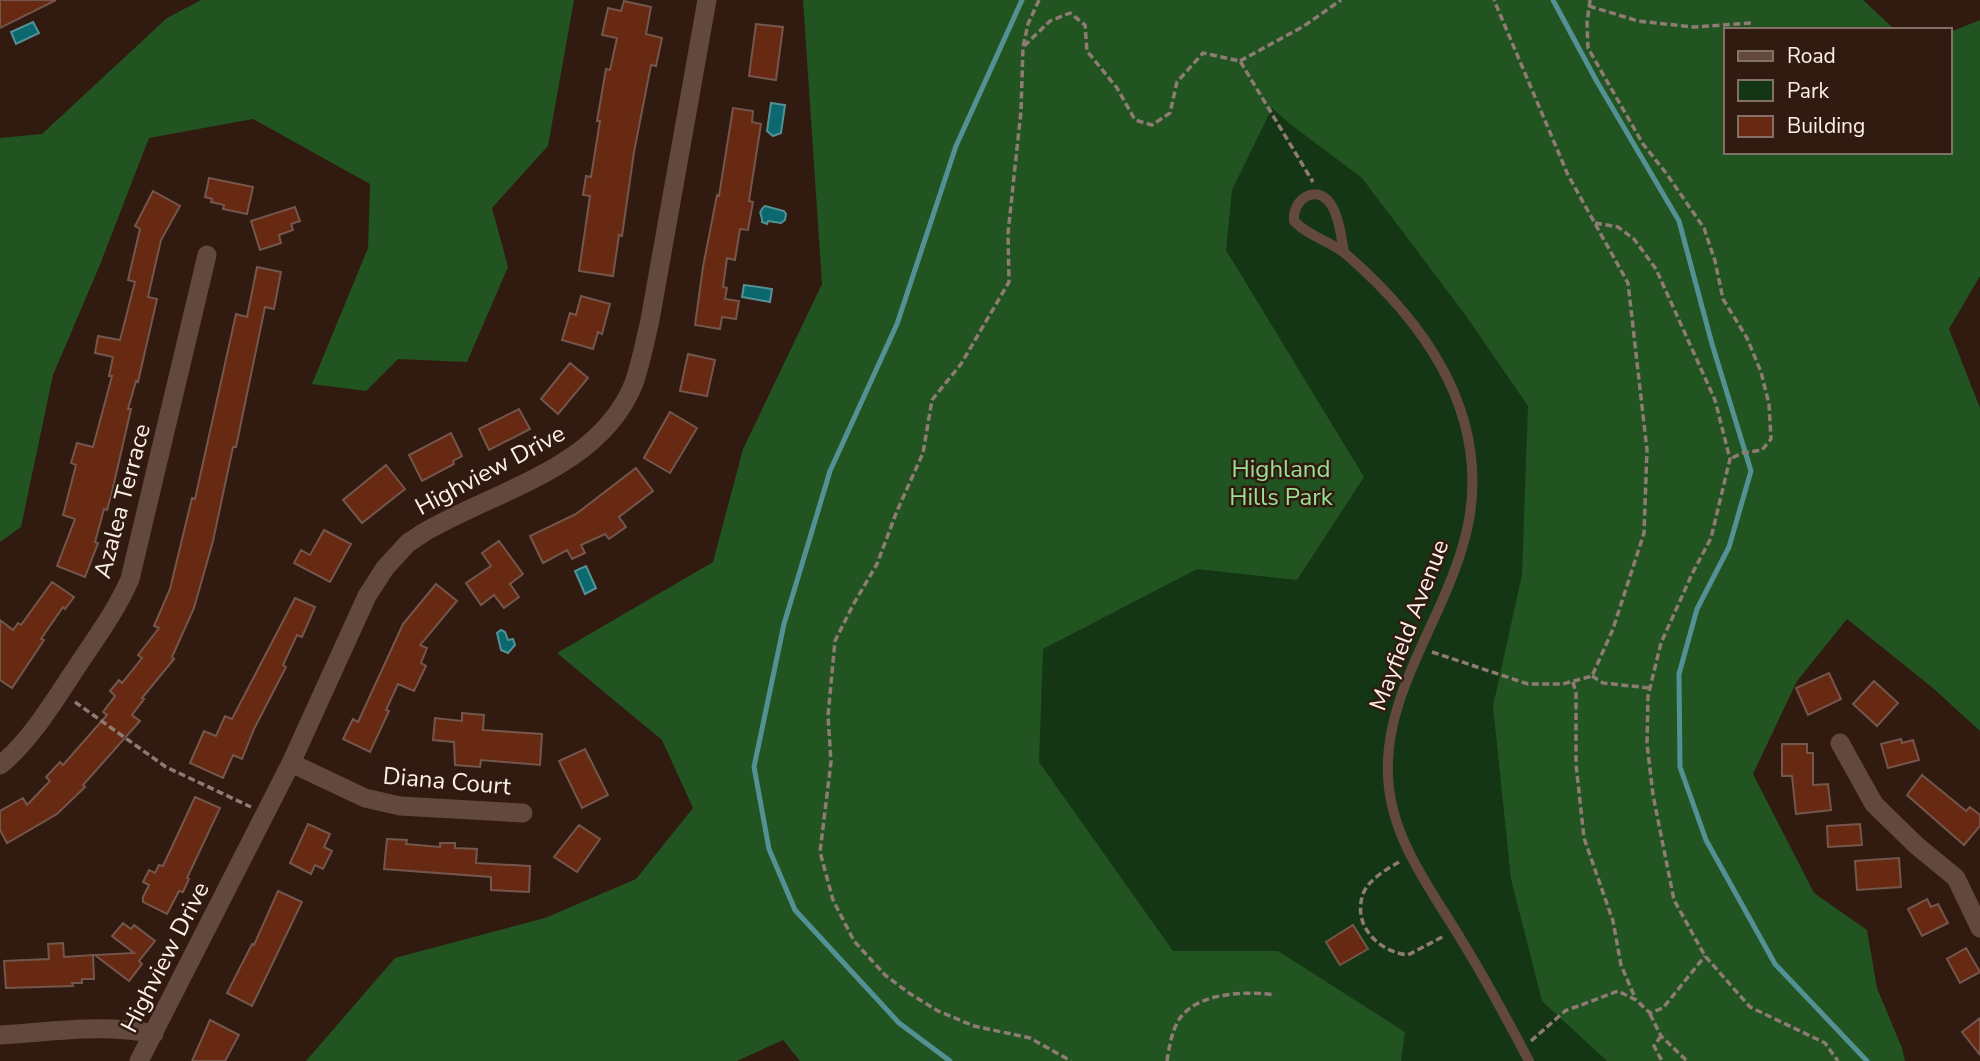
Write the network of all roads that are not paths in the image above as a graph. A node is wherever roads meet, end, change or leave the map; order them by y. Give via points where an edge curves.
1 (707, 0) edge
2 (1344, 252) junction
3 (207, 255) dead end
4 (1840, 743) dead end
5 (291, 763) junction
6 (0, 765) edge
7 (523, 813) dead end
8 (1980, 928) edge
9 (154, 1034) junction
10 (0, 1035) edge
11 (139, 1061) edge
12 (1530, 1061) edge

1 - 5 street, Highview Drive via 650,320 628,396 604,430 570,458 408,543 367,596
2 - 2 lane, Mayfield Avenue via 1328,200 1321,195 1300,200 1294,221
2 - 12 lane, Mayfield Avenue via 1404,311 1429,343 1453,388 1469,446 1466,533 1453,577 1400,702 1388,750 1388,776 1392,804 1410,856
3 - 6 street, Azalea Terrace via 130,579 107,623 60,692
4 - 8 street via 1874,804 1955,878
5 - 7 street, Diana Court via 365,798 400,806
5 - 9 street, Highview Drive
9 - 10 street via 90,1028
9 - 11 street, Highview Drive

